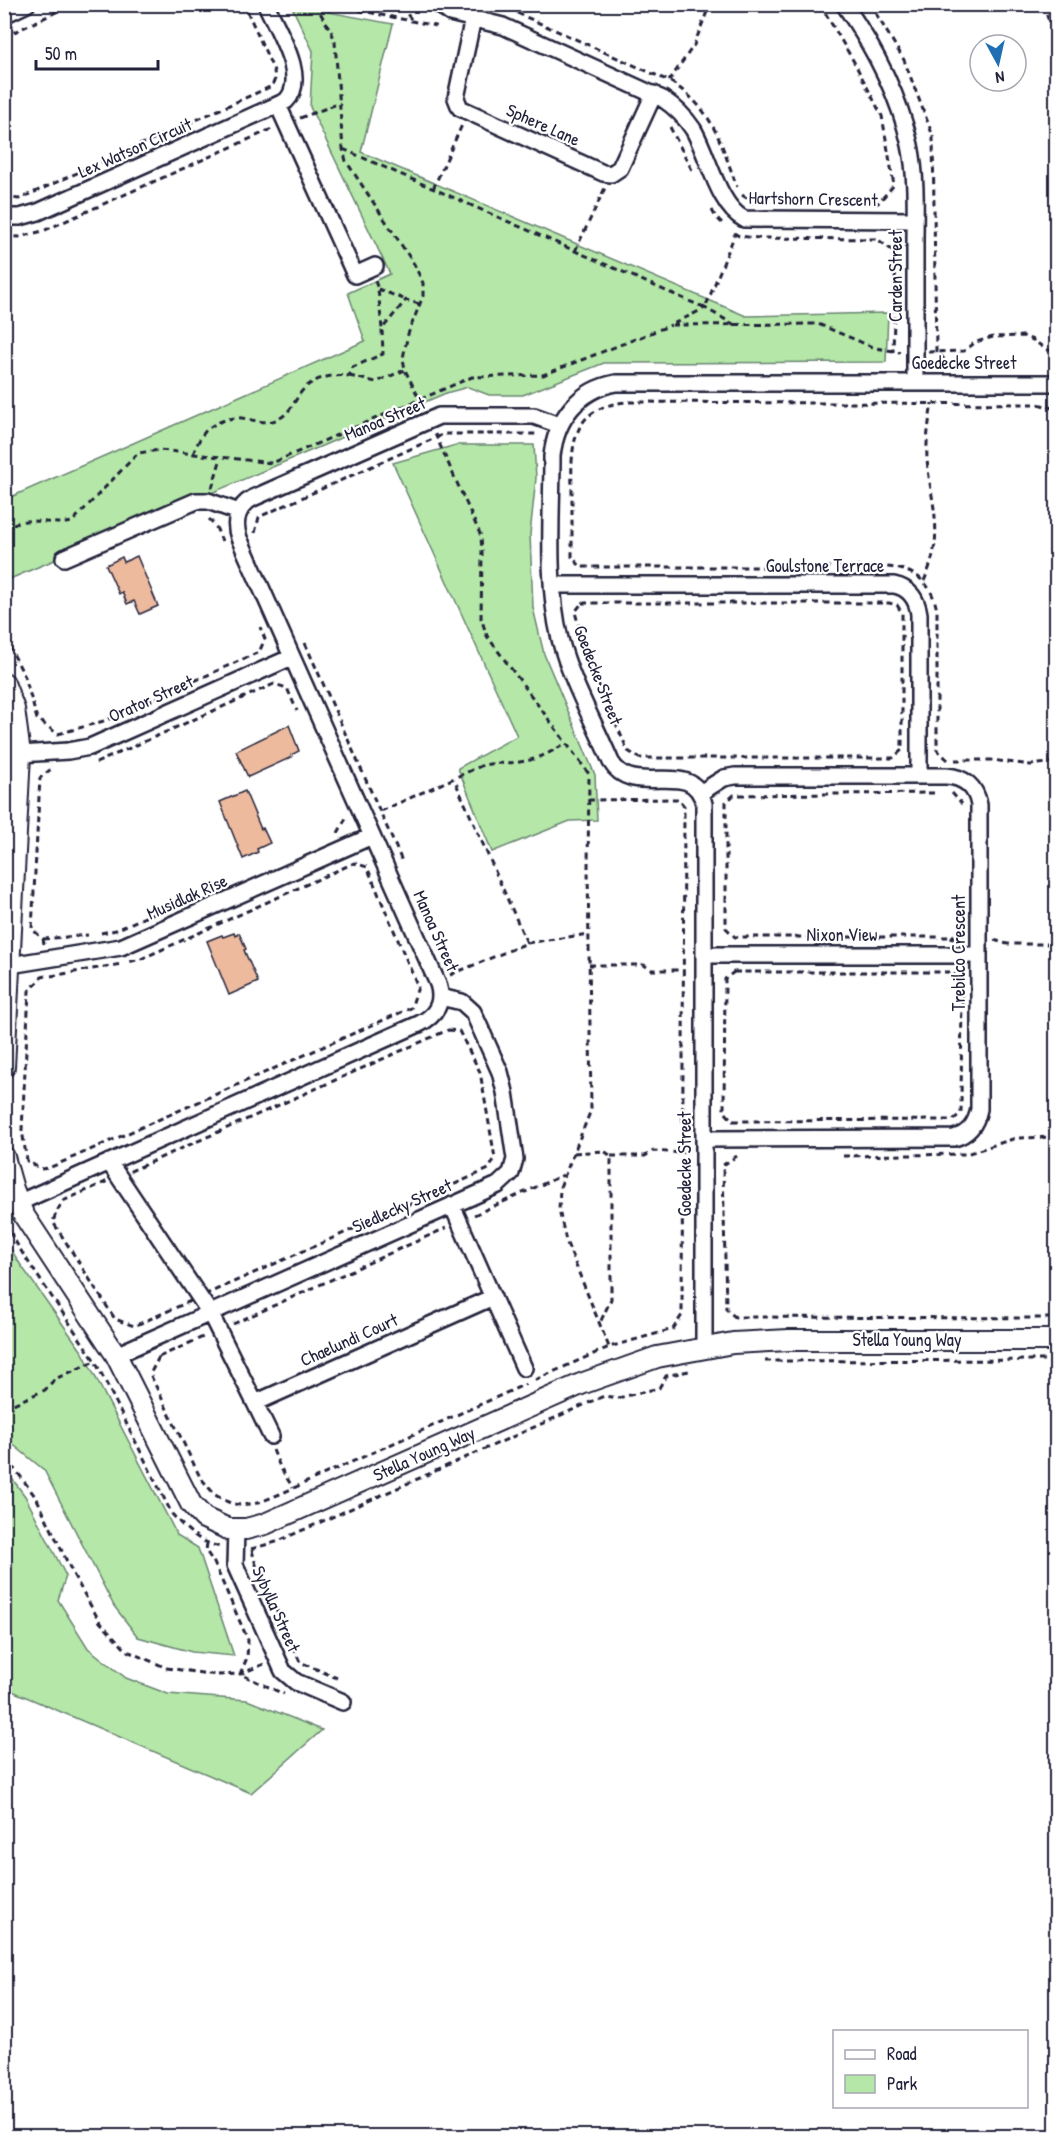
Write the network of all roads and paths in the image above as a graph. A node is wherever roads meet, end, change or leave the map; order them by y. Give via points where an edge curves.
1 (27, 4) edge
2 (73, 4) edge
3 (244, 4) edge
4 (266, 4) edge
5 (321, 4) edge
6 (328, 4) edge
7 (406, 4) edge
8 (438, 4) edge
9 (493, 4) edge
10 (710, 4) edge
11 (820, 4) edge
12 (844, 4) edge
13 (1043, 4) edge
14 (316, 6) edge
15 (4, 15) edge
16 (473, 18) junction
17 (412, 20) junction
18 (442, 27) dead end
19 (4, 37) edge
20 (1056, 42) edge
21 (669, 81) junction
22 (654, 94) junction
23 (340, 103) junction
24 (278, 105) junction
25 (647, 110) junction
26 (468, 113) junction
27 (286, 123) junction
28 (343, 149) junction
29 (611, 174) junction
30 (694, 174) dead end
31 (433, 189) junction
32 (4, 196) edge
33 (758, 202) dead end
34 (867, 203) dead end
35 (710, 206) dead end
36 (4, 217) edge
37 (915, 220) junction
38 (735, 233) junction
39 (4, 236) edge
40 (575, 251) junction
41 (372, 268) joint
42 (378, 290) junction
43 (406, 300) junction
44 (420, 304) junction
45 (705, 308) junction
46 (735, 324) junction
47 (671, 325) junction
48 (382, 329) junction
49 (1056, 350) edge
50 (936, 351) dead end
51 (964, 351) dead end
52 (950, 365) dead end
53 (405, 369) junction
54 (349, 376) junction
55 (915, 383) junction
56 (1056, 383) edge
57 (419, 399) junction
58 (932, 403) junction
59 (1056, 409) edge
60 (429, 420) junction
61 (557, 430) junction
62 (436, 437) junction
63 (193, 454) junction
64 (221, 458) junction
65 (208, 501) junction
66 (239, 512) junction
67 (4, 530) edge
68 (259, 542) dead end
69 (224, 544) dead end
70 (64, 558) dead end
71 (924, 581) junction
72 (553, 585) junction
73 (256, 618) dead end
74 (4, 636) edge
75 (304, 640) dead end
76 (292, 657) junction
77 (4, 684) edge
78 (302, 721) dead end
79 (565, 744) junction
80 (20, 754) junction
81 (893, 758) joint
82 (1056, 762) edge
83 (89, 765) dead end
84 (920, 776) junction
85 (454, 779) junction
86 (700, 793) junction
87 (934, 793) dead end
88 (946, 793) dead end
89 (589, 800) junction
90 (962, 804) dead end
91 (381, 811) junction
92 (346, 818) dead end
93 (372, 836) junction
94 (329, 837) dead end
95 (404, 866) dead end
96 (180, 902) dead end
97 (963, 917) dead end
98 (589, 934) junction
99 (952, 937) junction
100 (979, 937) junction
101 (43, 939) dead end
102 (527, 943) junction
103 (1056, 944) edge
104 (704, 955) junction
105 (979, 955) junction
106 (10, 965) junction
107 (589, 965) junction
108 (682, 970) junction
109 (47, 976) dead end
110 (436, 980) junction
111 (417, 987) junction
112 (440, 997) junction
113 (448, 1030) dead end
114 (4, 1066) edge
115 (953, 1120) joint
116 (1056, 1137) edge
117 (705, 1138) junction
118 (574, 1153) junction
119 (682, 1153) junction
120 (611, 1156) junction
121 (747, 1156) dead end
122 (840, 1156) dead end
123 (4, 1157) edge
124 (108, 1162) junction
125 (49, 1168) dead end
126 (63, 1201) dead end
127 (18, 1203) junction
128 (452, 1205) junction
129 (4, 1223) edge
130 (200, 1298) junction
131 (493, 1298) junction
132 (210, 1313) junction
133 (1055, 1318) edge
134 (599, 1325) junction
135 (1055, 1340) edge
136 (609, 1347) junction
137 (704, 1347) junction
138 (116, 1355) junction
139 (159, 1357) dead end
140 (95, 1361) junction
141 (760, 1361) dead end
142 (524, 1368) dead end
143 (697, 1369) dead end
144 (255, 1403) junction
145 (4, 1408) edge
146 (271, 1436) joint
147 (4, 1458) edge
148 (293, 1488) junction
149 (235, 1539) junction
150 (207, 1543) junction
151 (252, 1550) junction
152 (295, 1652) junction
153 (277, 1659) junction
154 (240, 1674) junction
155 (337, 1678) dead end
156 (291, 1697) dead end
157 (343, 1702) dead end

1 - 15 street
2 - 19 path
3 - 32 path via 275,75 268,89 19,199
4 - 24 street, Lex Watson Circuit via 295,71 291,95
5 - 14 path
6 - 17 path
7 - 17 path
8 - 16 street, Hartshorn Crescent via 450,13
9 - 21 path
10 - 21 path via 694,45
11 - 34 path via 882,116 894,185 878,203
12 - 37 street, Carden Street via 873,51 903,120 913,162
13 - 20 path
14 - 23 path via 335,42
16 - 22 street, Hartshorn Crescent via 503,26
16 - 26 street via 456,98 460,108
17 - 18 path
21 - 33 path via 702,107 719,138 740,194
22 - 25 street
22 - 37 street, Hartshorn Crescent via 687,121 729,207 740,217
23 - 27 path
23 - 28 path
24 - 27 street
24 - 36 street, Lex Watson Circuit via 38,212 20,218
25 - 29 street via 620,168
25 - 30 path via 668,123
26 - 29 street, Sphere Lane
26 - 31 path
27 - 39 path via 43,231
27 - 41 street via 355,275
28 - 31 path
28 - 44 path via 350,169 414,264 424,290
29 - 40 path
31 - 40 path
35 - 38 path via 715,216
37 - 55 street, Carden Street
38 - 45 path
38 - 46 path via 758,238 877,239 896,253 892,352 818,324
40 - 45 path
41 - 42 path
42 - 43 path
42 - 48 path
43 - 44 path
43 - 48 path
44 - 53 path via 406,342
45 - 46 path
45 - 47 path
46 - 47 path
47 - 57 path via 543,375 472,377
48 - 54 path via 382,354 353,367
49 - 51 path via 1047,350 1023,336 1013,336 976,342
50 - 52 path
53 - 54 path via 376,382
53 - 57 path
54 - 63 path via 331,375 311,383 278,420 264,423 235,417 209,428
55 - 56 street, Goedecke Street
55 - 61 street, Goedecke Street via 616,383 587,393
57 - 60 path
57 - 64 path via 272,463
58 - 59 path via 1038,404
58 - 71 path via 927,456 936,538
58 - 71 path via 615,403 596,411 582,425 571,456 572,557 581,567 886,567 909,571
60 - 61 street, Manoa Street via 446,415 527,415 541,417
60 - 62 path
60 - 66 street, Manoa Street via 254,498
61 - 62 path
61 - 72 street, Goedecke Street via 552,456
62 - 68 path via 259,517 254,531
62 - 79 path via 481,536 481,618 487,636
63 - 64 path
63 - 67 path via 160,450 138,453 72,522 20,521
64 - 65 path
65 - 66 street
65 - 69 path via 204,513
65 - 70 street via 191,503
66 - 76 street, Manoa Street via 239,538
71 - 82 path via 937,611 937,750 946,760 1030,765
72 - 84 street, Goulstone Terrace via 902,587 913,596 919,614
72 - 86 street, Goedecke Street via 557,623 567,659 614,766 634,779 684,780
73 - 74 path via 265,639 259,652 107,720 58,734 38,719 25,677
75 - 91 path
76 - 80 street, Orator Street via 90,747
76 - 93 street, Manoa Street
77 - 80 street via 15,717
78 - 83 path via 287,688 274,684
79 - 85 path via 528,761 483,765
79 - 89 path via 590,774
80 - 106 street
81 - 81 path via 902,750 902,613 897,605 582,603 574,612 589,663 628,751 639,758
84 - 86 street, Trebilco Crescent via 735,776 724,778
84 - 100 street, Trebilco Crescent via 962,778 976,795
85 - 91 path
85 - 102 path
86 - 104 street, Goedecke Street via 705,808
87 - 99 path via 734,795 726,802 726,928 735,937
88 - 90 path via 952,793
89 - 98 path
89 - 108 path via 682,802
91 - 95 path
92 - 94 path via 340,832
93 - 106 street, Musidlak Rise via 121,947
93 - 110 street, Manoa Street
96 - 101 path via 116,930
97 - 99 path via 963,928
98 - 102 path
98 - 107 path
99 - 100 path
100 - 103 path via 1007,944
100 - 105 street, Trebilco Crescent
102 - 110 path
104 - 105 street, Nixon View
104 - 117 street, Goedecke Street
105 - 117 street, Trebilco Crescent via 979,1109 974,1125 963,1136
106 - 114 street
107 - 108 path
107 - 118 path via 591,1110
108 - 119 path
109 - 111 path via 141,959 354,863 367,867
110 - 111 path
110 - 112 street, Manoa Street
111 - 125 path via 411,1008
112 - 124 street, Manoa Street via 436,1011 423,1022
112 - 128 street, Siedlecky Street via 462,1002 476,1016 503,1082 515,1153 513,1168 505,1180
113 - 130 path via 459,1031 480,1072 495,1158 489,1169
115 - 115 path via 961,1113 962,982 952,972 734,972 725,979 723,1111 733,1121
116 - 122 path via 1016,1138 966,1154
117 - 137 street, Goedecke Street
118 - 120 path via 604,1151
118 - 134 path via 560,1187 559,1210 566,1241
119 - 120 path via 653,1151 645,1156
119 - 136 path via 682,1315 673,1329
120 - 134 path via 611,1299
121 - 133 path via 735,1156 723,1165 726,1309 735,1317
123 - 127 street, Stella Young Way
124 - 127 street, Manoa Street
124 - 130 street
126 - 130 path via 53,1222 115,1319 134,1326
127 - 138 street, Stella Young Way
128 - 131 street
128 - 132 street, Siedlecky Street
129 - 140 path
130 - 132 street
131 - 142 street
131 - 144 street, Chaelundi Court
132 - 138 street, Siedlecky Street
132 - 144 street
133 - 135 path
134 - 136 path
135 - 137 street, Stella Young Way via 789,1340
135 - 141 path via 1053,1360
136 - 148 path
137 - 149 street, Stella Young Way via 607,1373
138 - 149 street, Stella Young Way via 191,1504
139 - 148 path via 150,1374 208,1489 240,1505 258,1503
140 - 145 path
140 - 150 path via 172,1514 189,1532
143 - 151 path via 666,1376 659,1388 618,1398 604,1396
144 - 146 street
146 - 148 path via 280,1467
147 - 154 path via 37,1499 100,1622 127,1651 166,1668
149 - 150 path via 218,1547
149 - 151 path
149 - 153 street, Sybylla Street via 237,1569
150 - 154 path via 206,1551 248,1640 247,1658
151 - 152 path
152 - 153 path
152 - 155 path via 300,1662
153 - 154 path
153 - 157 street, Sybylla Street via 292,1680
154 - 156 path

